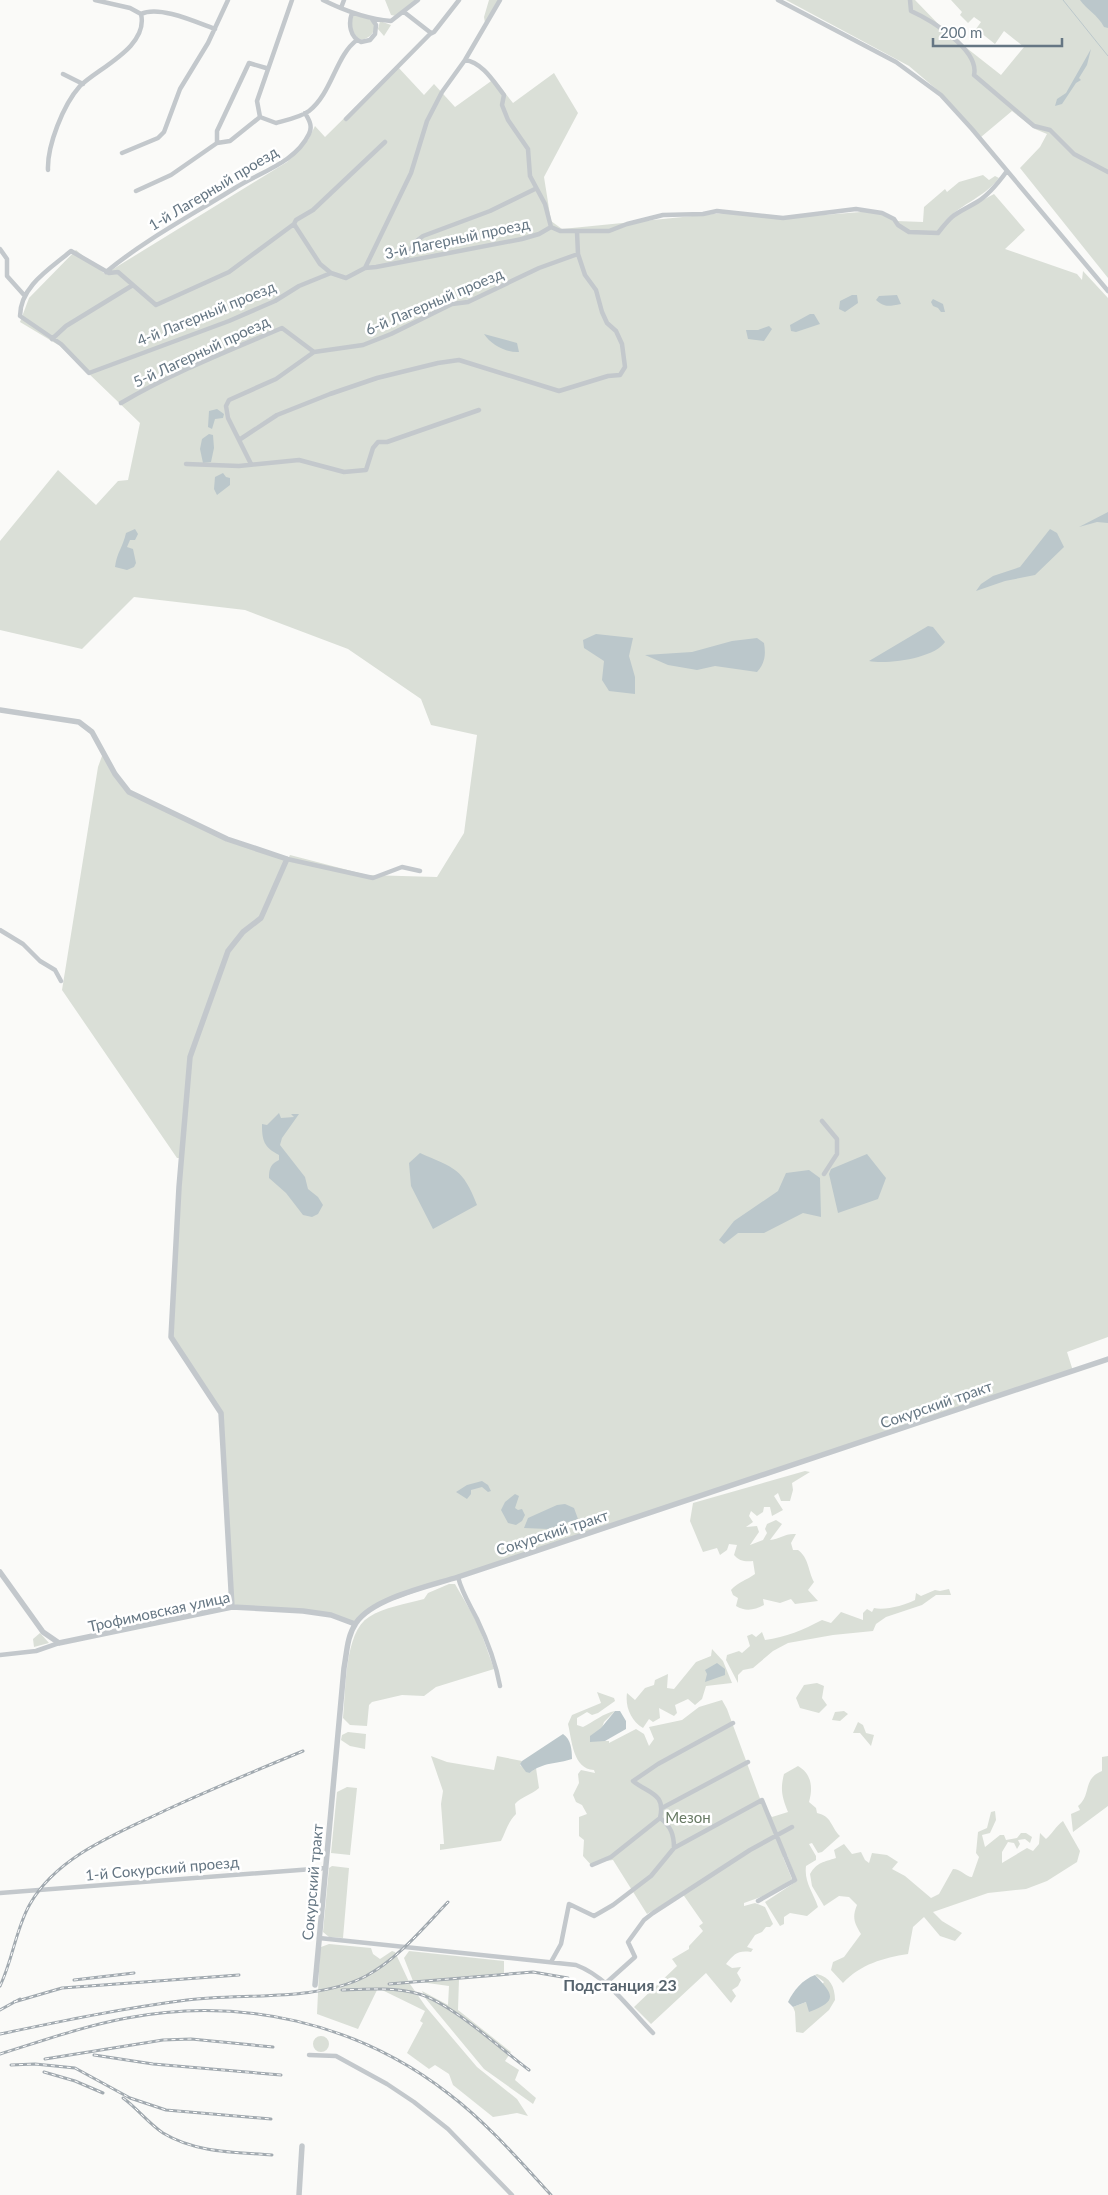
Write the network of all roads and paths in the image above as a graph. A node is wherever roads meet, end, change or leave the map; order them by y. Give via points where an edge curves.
1 (95, 0) edge
2 (228, 0) edge
3 (292, 0) edge
4 (323, 0) edge
5 (344, 0) edge
6 (418, 0) edge
7 (459, 0) edge
8 (500, 0) edge
9 (778, 0) edge
10 (910, 0) edge
11 (341, 8) junction
12 (404, 12) junction
13 (352, 13) junction
14 (141, 14) junction
15 (372, 19) junction
16 (214, 29) junction
17 (432, 33) junction
18 (358, 40) junction
19 (465, 60) junction
20 (266, 68) junction
21 (63, 74) dead end
22 (83, 84) junction
23 (305, 113) junction
24 (260, 117) junction
25 (346, 119) dead end
26 (385, 142) dead end
27 (217, 143) junction
28 (122, 153) dead end
29 (48, 170) dead end
30 (1007, 171) junction
31 (1108, 172) edge
32 (535, 189) junction
33 (136, 191) dead end
34 (295, 222) junction
35 (551, 227) junction
36 (577, 232) junction
37 (0, 250) edge
38 (578, 254) junction
39 (404, 261) junction
40 (365, 268) junction
41 (106, 272) junction
42 (331, 274) junction
43 (133, 285) junction
44 (1108, 291) edge
45 (24, 295) junction
46 (52, 339) junction
47 (314, 352) junction
48 (121, 403) dead end
49 (479, 410) dead end
50 (240, 440) junction
51 (186, 464) dead end
52 (251, 464) junction
53 (0, 710) edge
54 (288, 859) junction
55 (420, 871) dead end
56 (0, 930) edge
57 (61, 981) dead end
58 (822, 1121) dead end
59 (824, 1174) dead end
60 (1108, 1359) edge
61 (0, 1572) edge
62 (458, 1577) junction
63 (232, 1607) junction
64 (356, 1624) junction
65 (59, 1643) junction
66 (0, 1655) edge
67 (500, 1686) dead end
68 (733, 1722) dead end
69 (748, 1762) dead end
70 (662, 1808) junction
71 (660, 1818) junction
72 (792, 1828) dead end
73 (777, 1835) junction
74 (674, 1848) junction
75 (592, 1865) dead end
76 (326, 1868) junction
77 (0, 1893) edge
78 (758, 1901) dead end
79 (320, 1938) junction
80 (551, 1962) junction
81 (606, 1983) junction
82 (315, 1986) dead end
83 (653, 2033) dead end
84 (309, 2055) dead end
85 (302, 2146) dead end
86 (298, 2195) edge
87 (512, 2195) edge

1 - 14 street via 130,8
2 - 16 street
3 - 20 street
4 - 11 street
5 - 11 street
6 - 12 street
7 - 17 street
8 - 19 street
9 - 30 street via 896,62 940,95
10 - 31 street via 911,11 928,19 968,51 976,68 974,75 1034,126 1050,130 1074,154
11 - 13 street
12 - 15 street via 391,21
12 - 17 street
13 - 15 street
13 - 18 street via 350,27
14 - 16 street via 162,11
14 - 22 street via 141,26 131,45
15 - 18 street via 376,25 375,34 366,42
16 - 28 street via 180,89 164,132 158,138
17 - 25 street
18 - 23 street via 350,46 318,103
19 - 32 street via 488,73 504,95 502,105 506,115 528,148 530,176
19 - 40 street via 442,92 427,121 412,173
20 - 24 street via 257,101
20 - 27 street via 249,63 217,130
21 - 22 street
22 - 29 street via 72,98 49,149
23 - 24 street via 276,123
23 - 41 street, 1-й Лагерный проезд via 310,122 309,134 284,162 135,250
24 - 27 street via 230,141
26 - 34 street via 313,210
27 - 33 street via 171,175
30 - 36 street via 978,202 952,214 938,233 909,232 882,213 856,209 783,218 717,211 663,215 609,231
30 - 44 street
32 - 35 street via 545,204
32 - 39 street via 490,211 423,236 414,243
34 - 42 street via 320,264
34 - 43 street via 229,272 156,305
35 - 36 street
35 - 39 street, 3-й Лагерный проезд via 522,239
36 - 38 street
37 - 45 street via 7,259 7,276
38 - 47 street, 6-й Лагерный проезд via 539,268 468,302 452,304 363,345
38 - 50 street via 585,274 596,290 607,323 616,331 622,344 623,373 559,391 459,360 438,363 377,378 277,414
39 - 40 street, 3-й Лагерный проезд
40 - 42 street, 3-й Лагерный проезд via 346,278
41 - 43 street via 118,272
41 - 45 street via 72,252 44,273
42 - 46 street, 4-й Лагерный проезд via 228,321 89,373
43 - 46 street via 66,326
45 - 46 street via 20,316
47 - 48 street, 5-й Лагерный проезд via 282,328 213,356
47 - 50 street, 6-й Лагерный проезд via 276,379 229,400 226,406 228,418
49 - 52 street via 387,442 378,442 366,470 344,472 299,460
50 - 52 street, 6-й Лагерный проезд
51 - 52 street
53 - 54 street via 79,722 92,732 129,792 226,839
54 - 55 street via 373,878 402,867
54 - 63 street via 260,918 228,951 190,1057 179,1187 171,1337 221,1412
56 - 57 street via 55,970
58 - 59 street via 837,1139 837,1154
60 - 62 street, Сокурский тракт
61 - 65 street via 39,1627 51,1640
62 - 64 street, Сокурский тракт via 385,1602 366,1613
62 - 67 street via 498,1672
63 - 64 street, Трофимовская улица via 303,1611 338,1617
63 - 65 street, Трофимовская улица
64 - 76 street, Сокурский тракт via 350,1635 344,1668
65 - 66 street via 36,1651
68 - 70 street via 633,1781 660,1799
69 - 70 street
70 - 71 street
71 - 74 street via 668,1823
71 - 75 street via 611,1857
72 - 73 street
73 - 74 street via 762,1800
73 - 78 street via 795,1880
73 - 81 street via 726,1864 644,1920 628,1942 635,1957
74 - 80 street via 661,1866 613,1905 594,1916 569,1904 561,1944
76 - 77 street, 1-й Сокурский проезд
76 - 79 street, Сокурский тракт
79 - 80 street
79 - 82 street, Сокурский тракт
80 - 81 street via 584,1968
81 - 83 street
84 - 87 street via 336,2056 414,2102 448,2129
85 - 86 street

